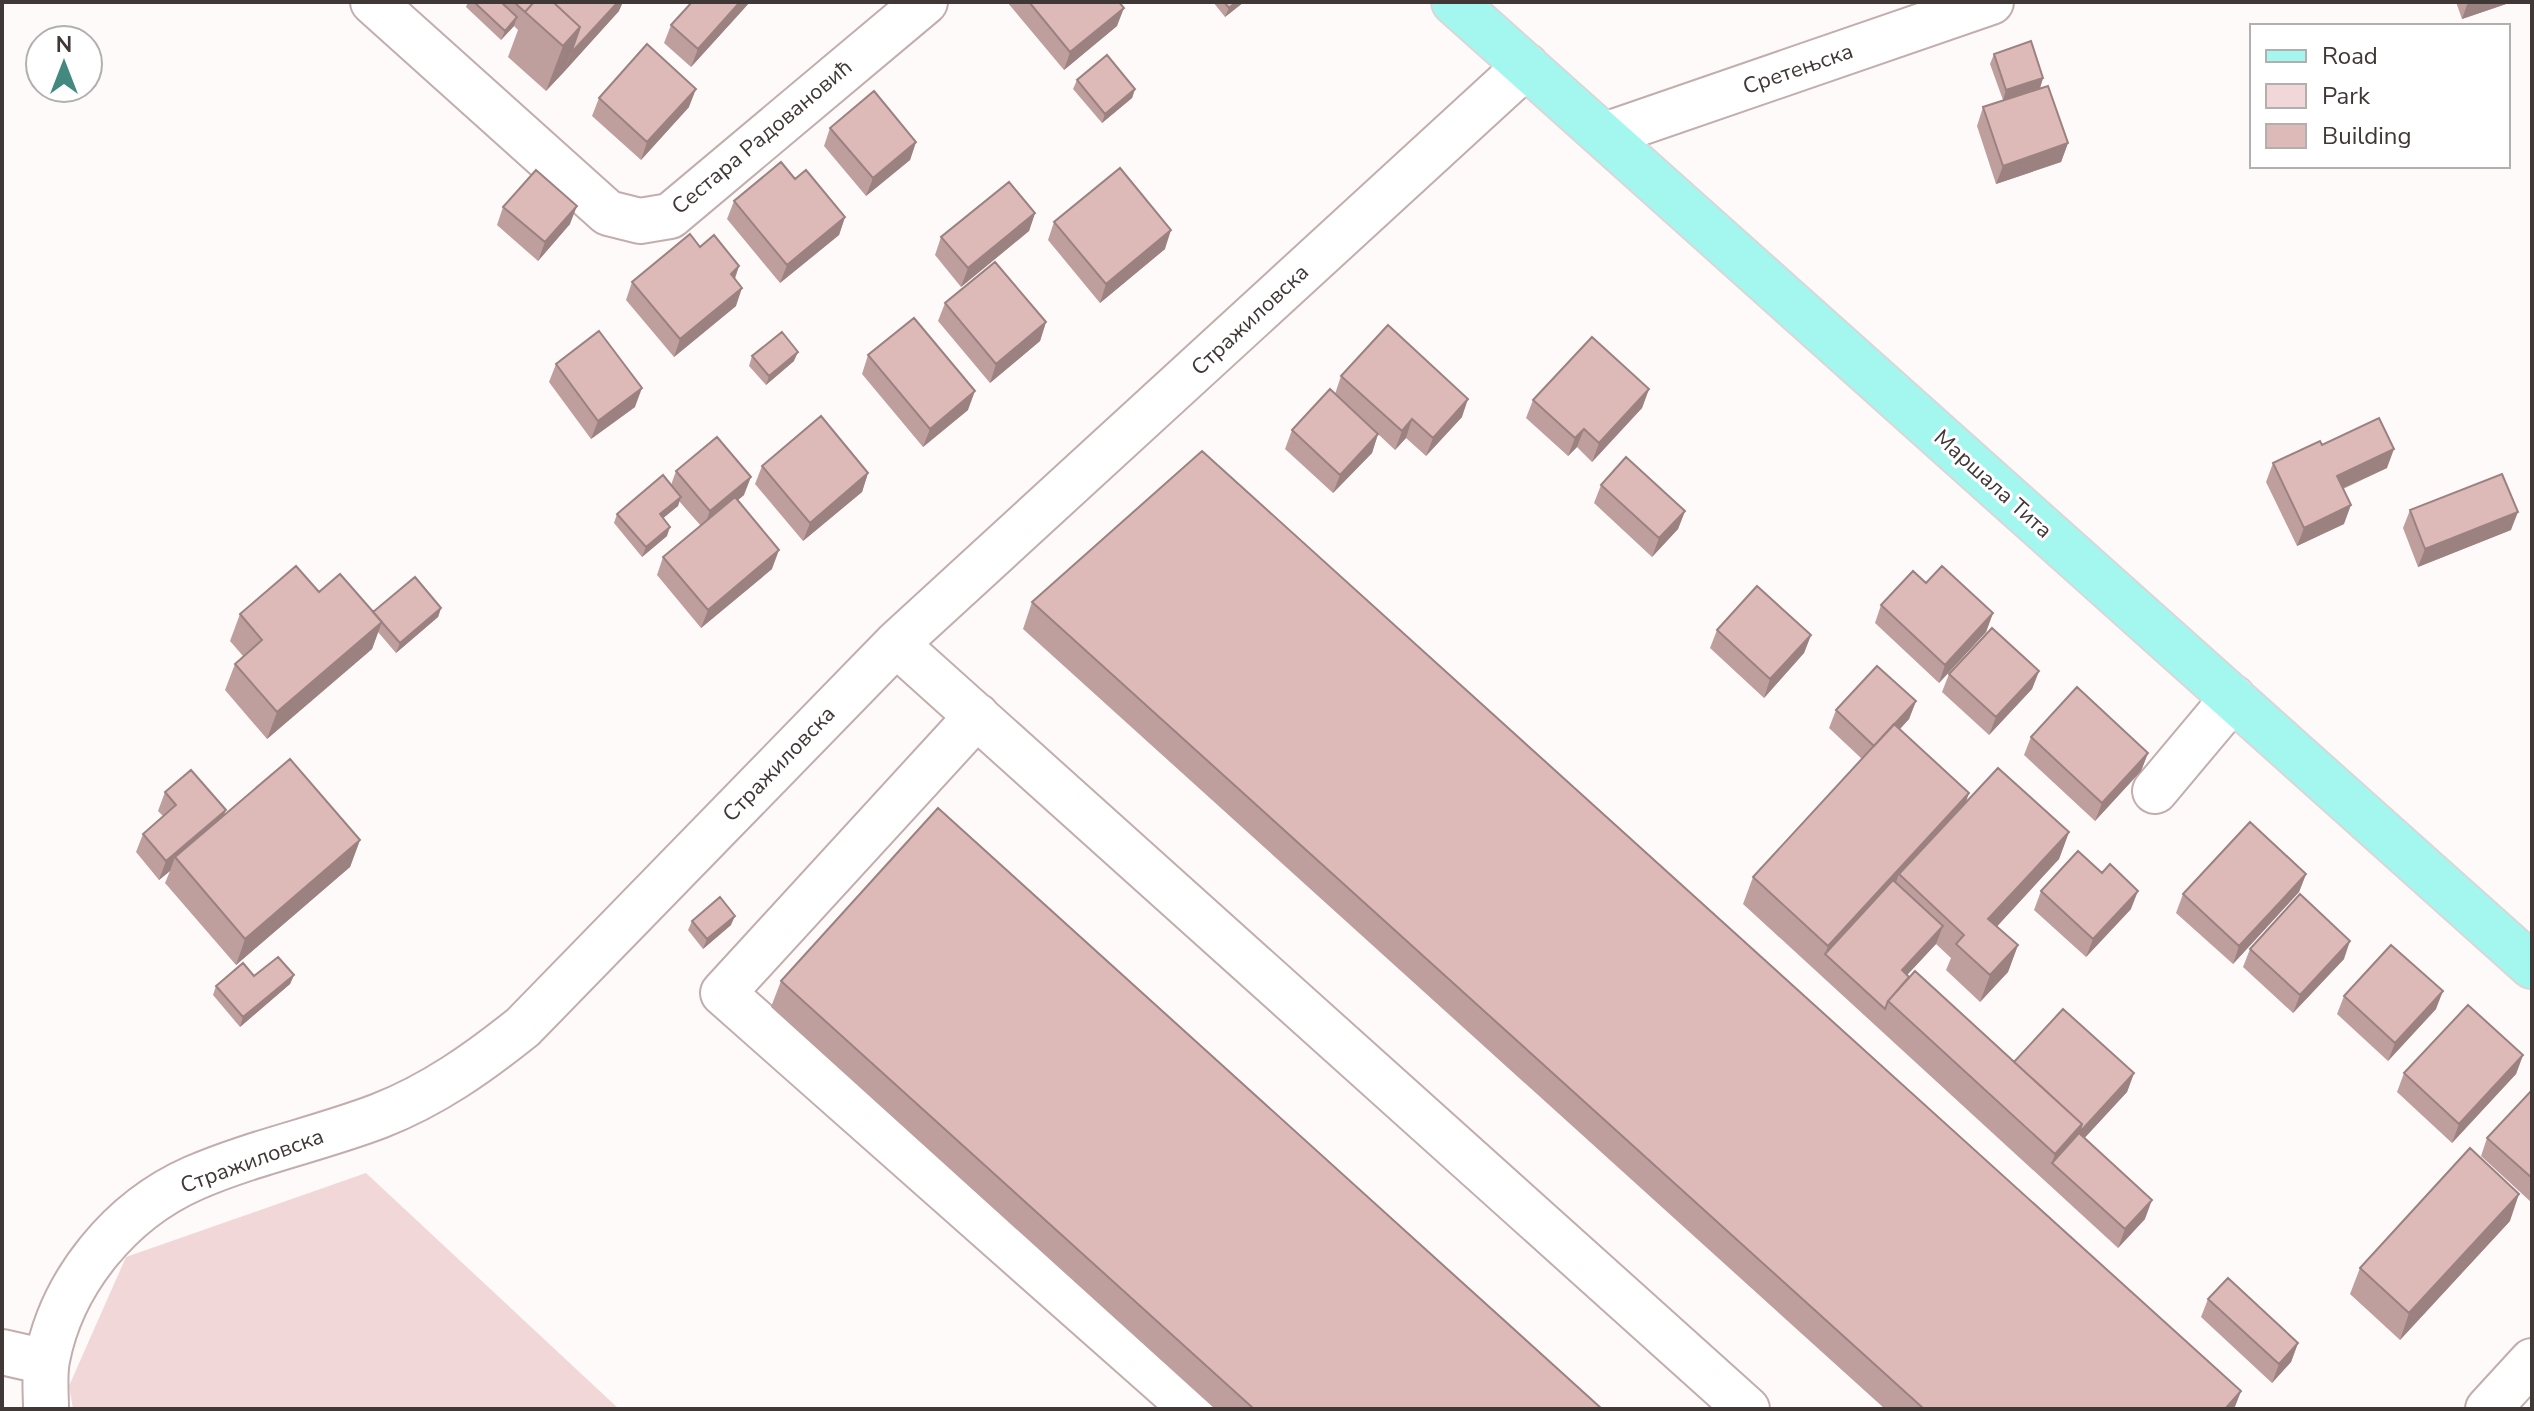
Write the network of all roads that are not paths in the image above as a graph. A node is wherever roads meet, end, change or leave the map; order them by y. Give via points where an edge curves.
1 (373, 2) edge
2 (925, 2) edge
3 (1454, 2) edge
4 (1991, 2) edge
5 (1526, 66) junction
6 (1605, 135) junction
7 (896, 644) junction
8 (2233, 698) junction
9 (977, 716) junction
10 (2155, 791) dead end
11 (2532, 966) edge
12 (2, 1352) edge
13 (2532, 1361) edge
14 (46, 1362) junction
15 (46, 1409) edge
16 (1193, 1409) edge
17 (1747, 1409) edge
18 (2488, 1409) edge

1 - 2 street, Сестара Радовановић via 608,213 640,221 670,216
3 - 5 main road, Маршала Тита
4 - 6 street, Сретењска
5 - 6 main road, Маршала Тита
5 - 7 street, Стражиловска
6 - 8 main road, Маршала Тита
7 - 9 street
7 - 14 street, Стражиловска via 523,1027 480,1062 379,1116 195,1178 128,1221 76,1284
8 - 10 street
8 - 11 main road, Маршала Тита
9 - 16 street via 723,993
9 - 17 street
12 - 14 street
13 - 18 street
14 - 15 street, Стражиловска

